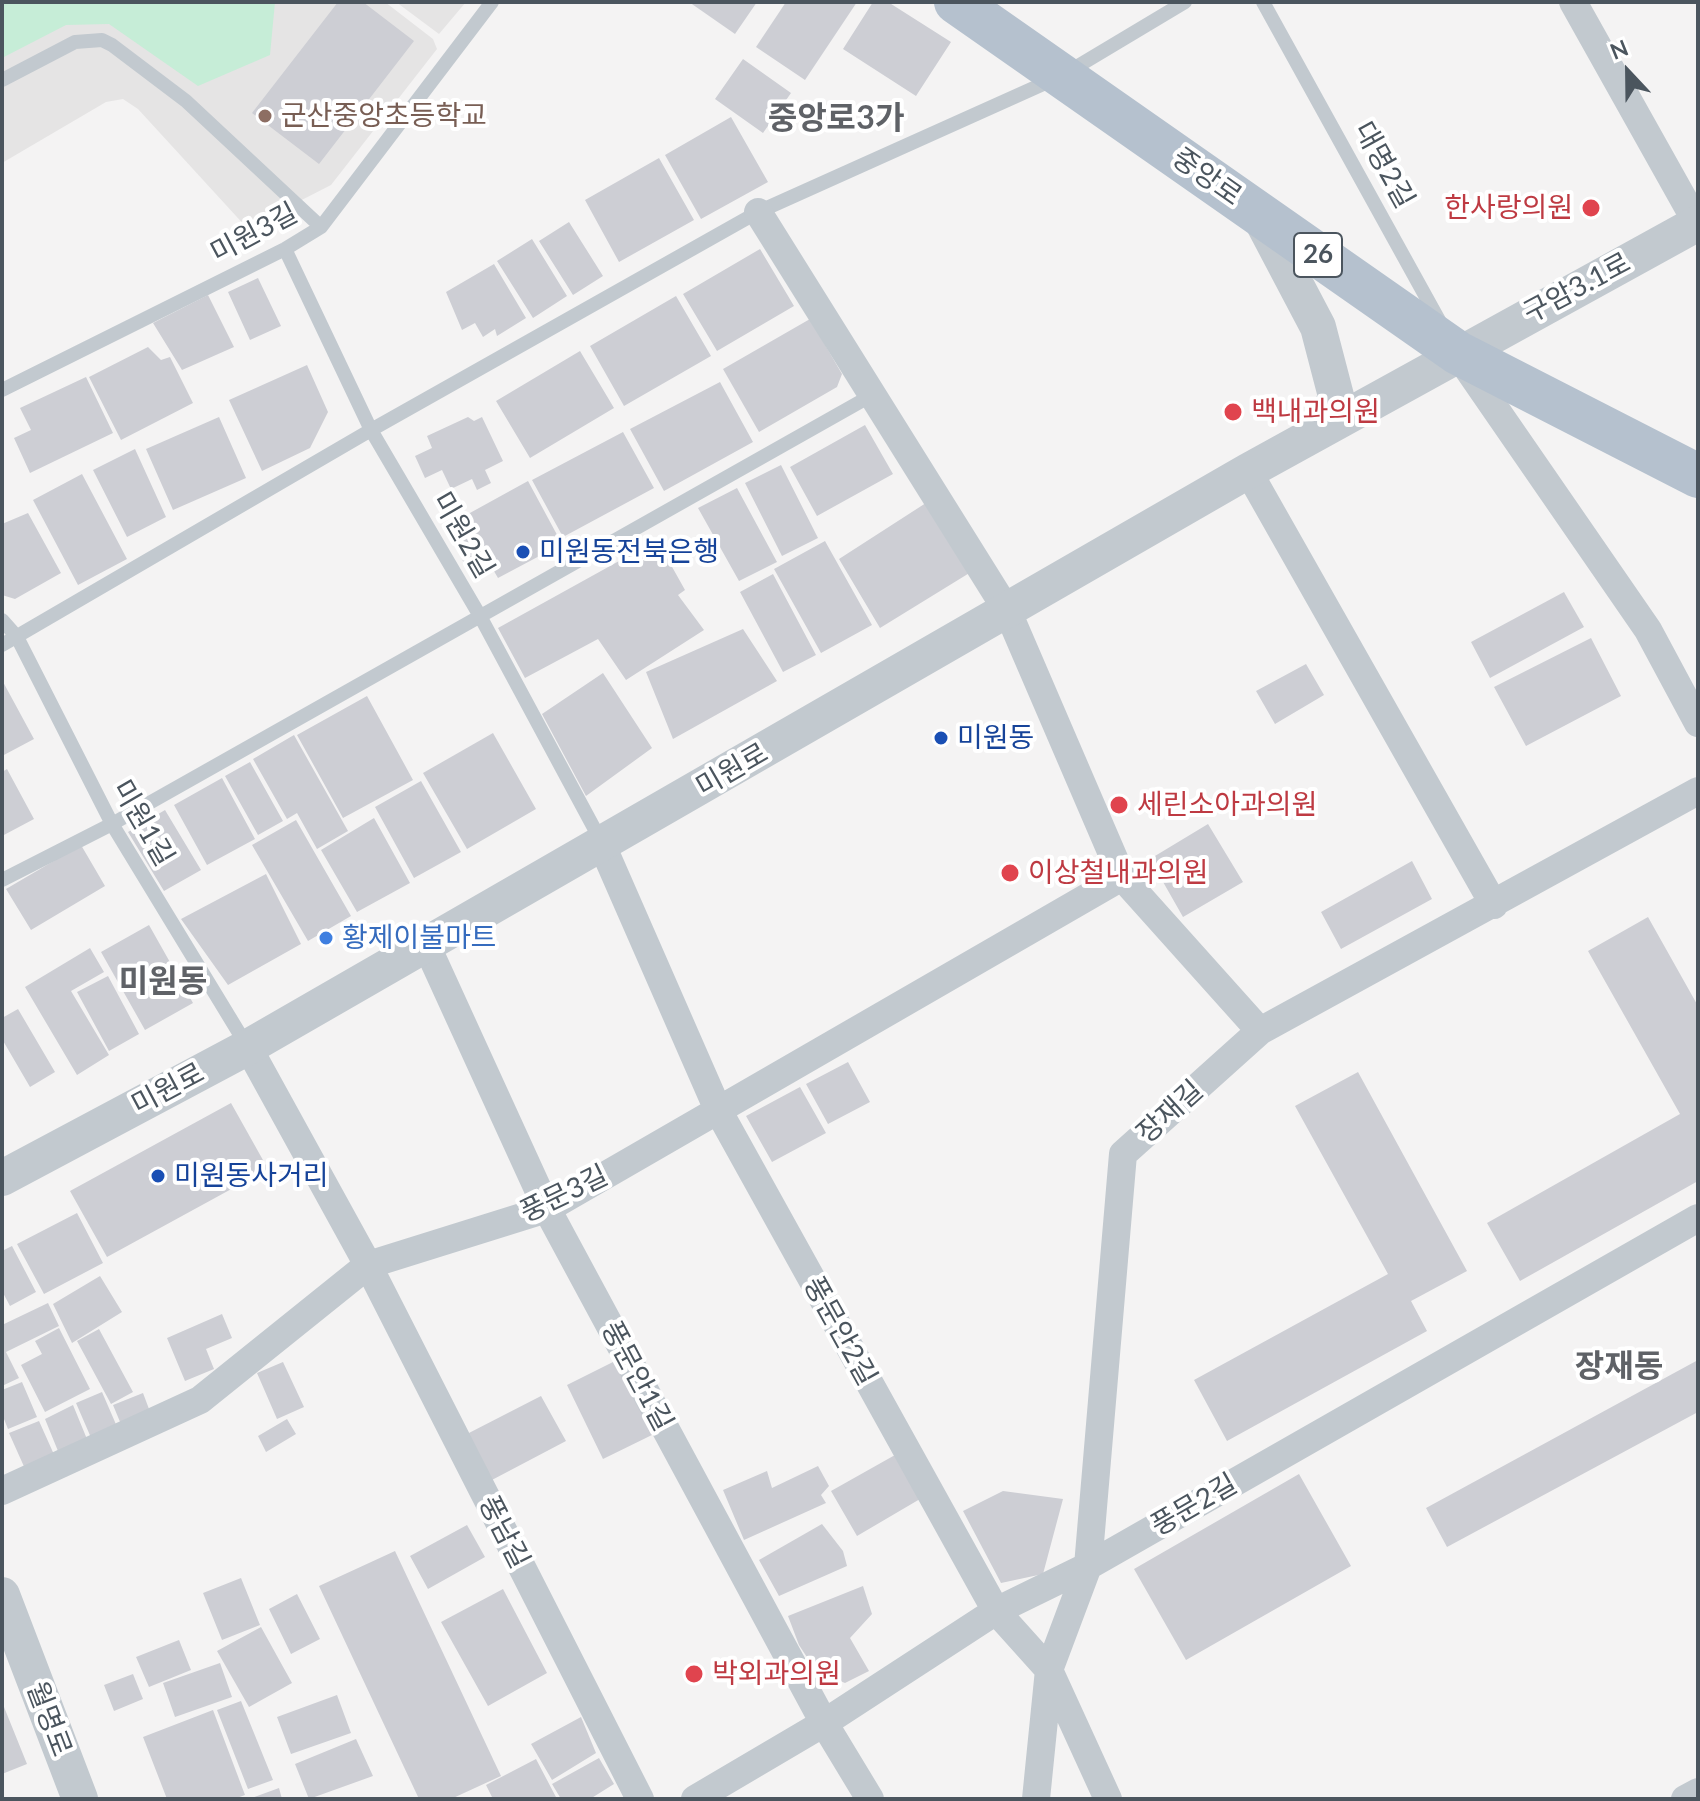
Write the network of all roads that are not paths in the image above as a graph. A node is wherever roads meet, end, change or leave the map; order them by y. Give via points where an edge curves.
1 (492, 2) edge
2 (956, 2) edge
3 (1185, 2) edge
4 (1263, 2) edge
5 (1573, 2) edge
6 (1063, 75) junction
7 (2, 80) edge
8 (758, 212) junction
9 (1257, 212) junction
10 (1698, 224) edge
11 (321, 227) junction
12 (285, 249) junction
13 (1458, 353) junction
14 (2, 390) edge
15 (875, 394) junction
16 (1323, 429) junction
17 (371, 430) junction
18 (1248, 471) junction
19 (1698, 476) edge
20 (1008, 612) junction
21 (480, 616) junction
22 (2, 620) edge
23 (17, 637) junction
24 (2, 645) edge
25 (1698, 723) edge
26 (1698, 791) edge
27 (112, 824) junction
28 (602, 845) junction
29 (1122, 877) junction
30 (2, 880) edge
31 (1494, 905) junction
32 (425, 942) junction
33 (1260, 1031) junction
34 (248, 1047) junction
35 (718, 1110) junction
36 (2, 1178) edge
37 (547, 1209) junction
38 (1698, 1218) edge
39 (368, 1265) junction
40 (2, 1491) edge
41 (1088, 1566) junction
42 (2, 1595) edge
43 (996, 1611) junction
44 (1049, 1670) junction
45 (824, 1723) junction
46 (1698, 1792) edge
47 (80, 1799) edge
48 (640, 1799) edge
49 (695, 1799) edge
50 (870, 1799) edge
51 (1036, 1799) edge
52 (1108, 1799) edge
53 (1685, 1799) edge

1 - 11 lane, 미원3길
2 - 6 main road, 중앙로 / 26
3 - 6 lane
4 - 13 lane, 대명2길
5 - 10 street
6 - 8 lane
6 - 9 main road, 중앙로 / 26
7 - 11 lane via 75,42 102,40 186,101
8 - 15 street
8 - 17 lane
9 - 13 main road, 중앙로 / 26
9 - 16 street via 1318,327 1336,396
10 - 13 street, 구암3.1로
11 - 12 lane, 미원3길
12 - 14 lane, 미원3길
12 - 17 lane, 미원2길
13 - 16 street, 미원로
13 - 19 main road, 중앙로 / 26
13 - 25 street, 중앙로 via 1648,630
15 - 20 street
15 - 21 lane
16 - 18 street, 미원로
17 - 21 lane, 미원2길
17 - 23 lane
18 - 20 street, 미원로
18 - 31 street
20 - 28 street, 미원로
20 - 29 street
21 - 27 lane
21 - 28 lane, 미원2길
22 - 23 lane, 미원1길
23 - 24 lane
23 - 27 lane, 미원1길
26 - 31 street, 장재길
27 - 30 lane
27 - 34 lane, 미원1길
28 - 32 street, 미원로
28 - 35 street, 풍문안2길
29 - 33 street
29 - 35 street, 풍문3길
31 - 33 street, 장재길
32 - 34 street, 미원로
32 - 37 street, 풍문안1길
33 - 41 street, 장재길 via 1123,1154
34 - 36 street, 미원로
34 - 39 street, 풍남길
35 - 37 street, 풍문3길
35 - 43 street, 풍문안2길
37 - 39 street, 풍문3길
37 - 45 street, 풍문안1길
38 - 41 street, 풍문2길
39 - 40 street, 풍문3길 via 200,1400
39 - 48 street, 풍남길
41 - 43 street, 풍문2길
41 - 44 street, 장재길
42 - 47 street, 월명로
43 - 44 street, 풍문안2길
43 - 45 street, 풍문2길
44 - 51 street, 장재길
44 - 52 street, 풍문안2길
45 - 49 street, 풍문2길
45 - 50 street, 풍문안1길
46 - 53 street

